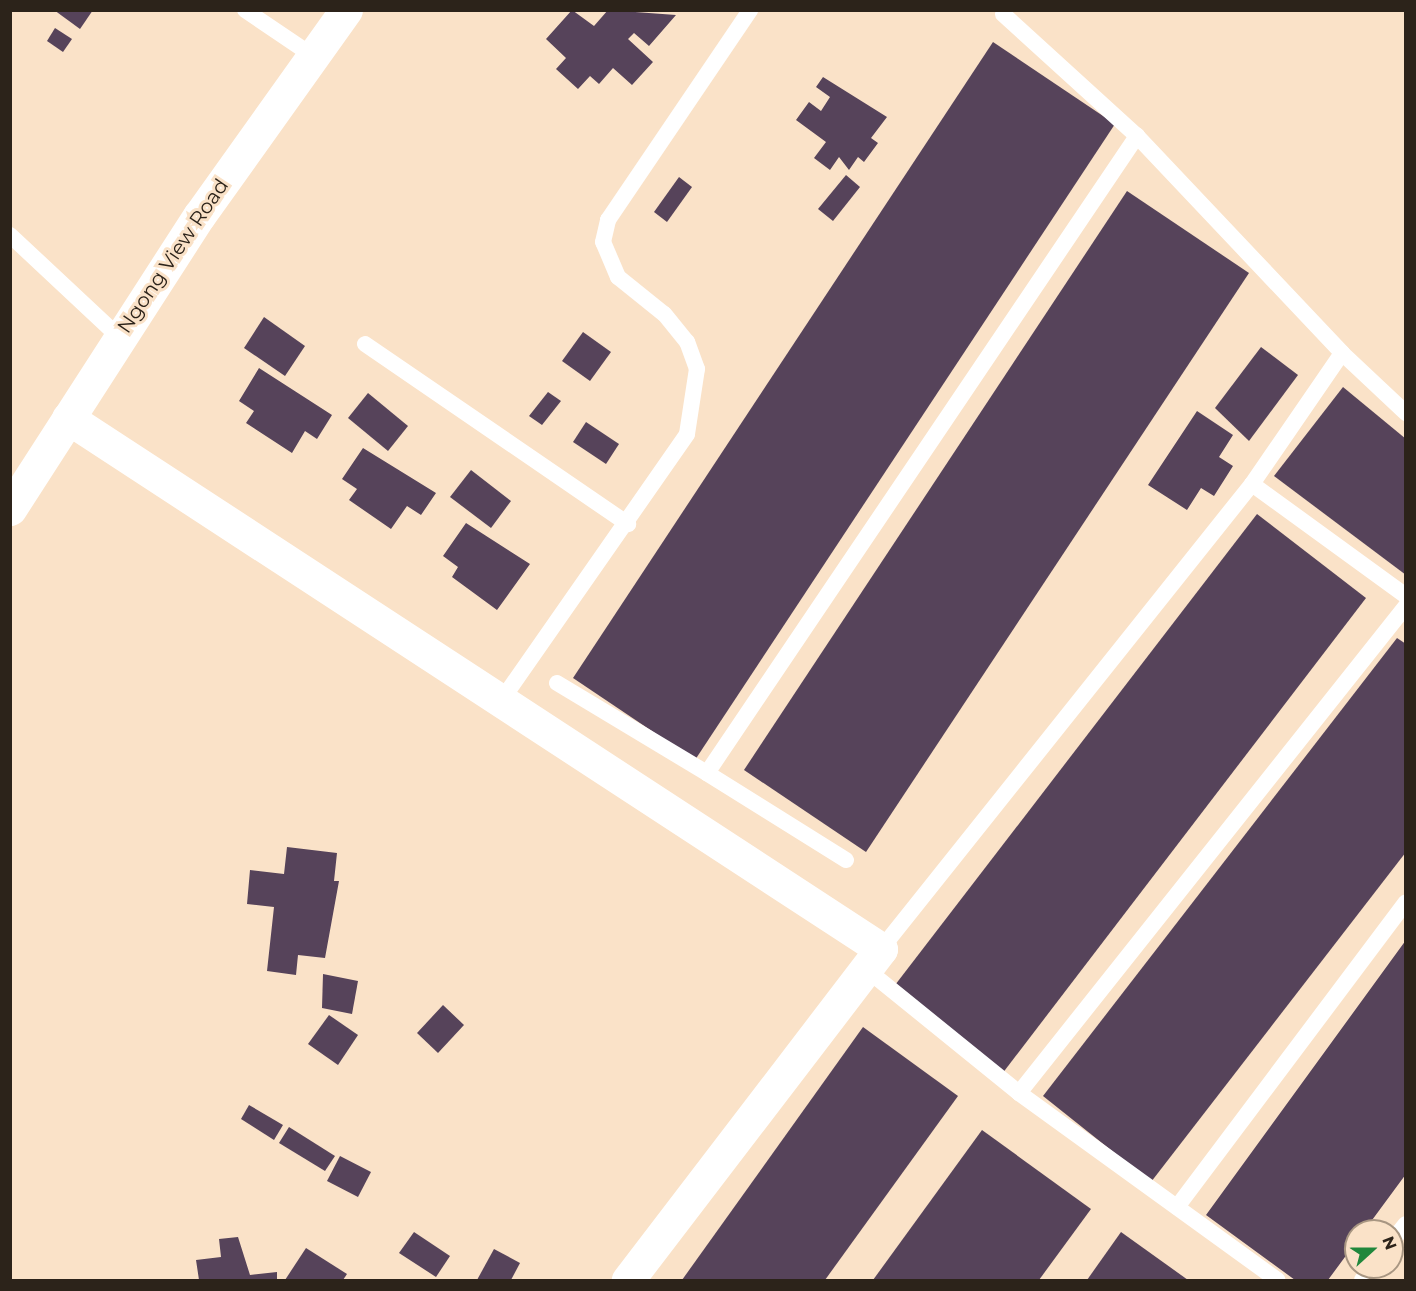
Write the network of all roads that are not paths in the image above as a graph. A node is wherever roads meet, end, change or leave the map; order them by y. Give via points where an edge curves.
1 (244, 10) edge
2 (346, 10) edge
3 (750, 10) edge
4 (1003, 14) dead end
5 (313, 56) junction
6 (1137, 136) junction
7 (10, 235) edge
8 (118, 336) junction
9 (365, 344) dead end
10 (1342, 353) junction
11 (1406, 413) edge
12 (68, 418) junction
13 (1252, 484) junction
14 (10, 509) edge
15 (628, 524) junction
16 (1406, 596) edge
17 (1406, 606) edge
18 (556, 683) dead end
19 (501, 701) junction
20 (707, 773) junction
21 (846, 860) dead end
22 (1406, 902) edge
23 (874, 959) junction
24 (1019, 1093) junction
25 (1177, 1207) junction
26 (628, 1281) edge
27 (1277, 1281) edge

1 - 5 lane
2 - 5 street, Ngong View Road
3 - 15 lane via 608,220 603,242 618,277 664,314 687,342 697,369 687,434
4 - 6 lane
5 - 8 street, Ngong View Road
6 - 10 lane
6 - 20 lane
7 - 8 lane
8 - 12 street, Ngong View Road
9 - 15 lane
10 - 11 lane
10 - 13 lane
12 - 14 street, Ngong View Road
12 - 19 street
13 - 16 lane
13 - 23 lane
15 - 19 lane
17 - 24 lane
18 - 20 lane
19 - 23 street
20 - 21 lane
22 - 25 lane
23 - 24 lane
23 - 26 street
24 - 25 lane
25 - 27 lane

